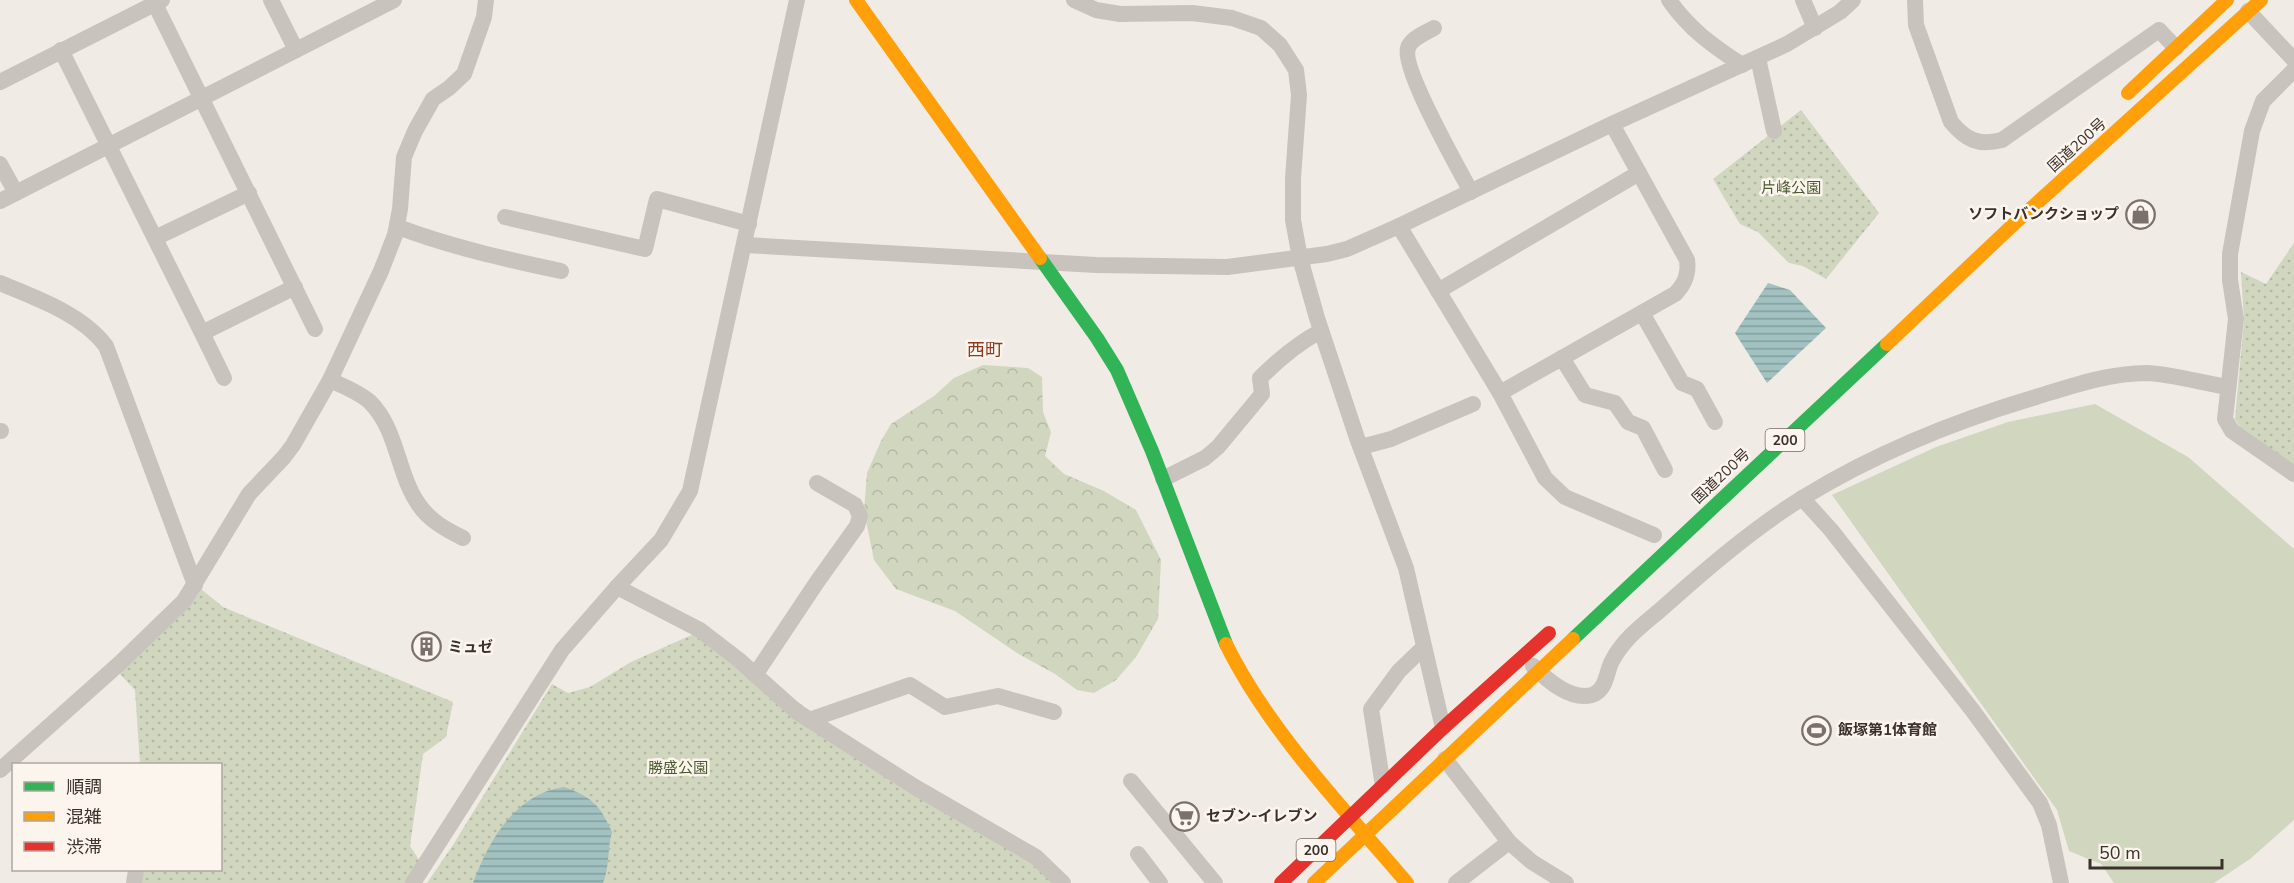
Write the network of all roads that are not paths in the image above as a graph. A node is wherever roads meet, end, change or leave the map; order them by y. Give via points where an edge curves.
1 (271, 0) edge
2 (392, 0) edge
3 (486, 0) edge
4 (797, 0) edge
5 (856, 0) edge
6 (1074, 0) edge
7 (1669, 0) edge
8 (1803, 0) edge
9 (1853, 0) edge
10 (1915, 0) edge
11 (2227, 0) edge
12 (157, 1) edge
13 (2254, 6) edge
14 (1434, 28) dead end
15 (1815, 28) junction
16 (2176, 48) junction
17 (61, 50) junction
18 (296, 50) junction
19 (1758, 58) junction
20 (2294, 60) edge
21 (1742, 65) junction
22 (2294, 70) edge
23 (0, 82) edge
24 (201, 98) junction
25 (2116, 105) dead end
26 (1612, 124) junction
27 (1774, 131) dead end
28 (108, 146) junction
29 (0, 164) edge
30 (1639, 173) junction
31 (1471, 192) junction
32 (16, 193) junction
33 (249, 193) junction
34 (0, 201) edge
35 (505, 217) dead end
36 (749, 224) junction
37 (1399, 226) junction
38 (398, 227) junction
39 (155, 238) junction
40 (745, 245) junction
41 (1300, 258) junction
42 (1043, 262) junction
43 (561, 271) dead end
44 (0, 283) edge
45 (296, 287) junction
46 (1438, 291) junction
47 (1642, 313) junction
48 (315, 329) dead end
49 (1321, 331) junction
50 (202, 333) junction
51 (1562, 358) junction
52 (224, 378) dead end
53 (330, 380) junction
54 (2227, 387) junction
55 (1500, 393) junction
56 (1473, 404) dead end
57 (1715, 422) dead end
58 (1361, 447) junction
59 (1665, 470) dead end
60 (2294, 474) edge
61 (1163, 479) junction
62 (817, 483) dead end
63 (1802, 498) junction
64 (1654, 535) dead end
65 (463, 538) dead end
66 (195, 585) junction
67 (616, 587) junction
68 (1558, 624) dead end
69 (1423, 648) junction
70 (1524, 657) junction
71 (1538, 671) junction
72 (755, 675) junction
73 (1054, 712) dead end
74 (809, 720) junction
75 (1443, 728) junction
76 (1445, 759) junction
77 (0, 770) edge
78 (1131, 780) dead end
79 (1383, 786) junction
80 (1351, 816) junction
81 (1367, 835) junction
82 (1509, 842) junction
83 (1138, 854) dead end
84 (413, 883) edge
85 (1063, 883) edge
86 (1160, 883) edge
87 (1215, 883) edge
88 (1281, 883) edge
89 (1314, 883) edge
90 (1407, 883) edge
91 (1456, 883) edge
92 (1566, 883) edge
93 (2061, 883) edge

1 - 18 street
2 - 18 street
3 - 38 street via 464,74 433,99 404,157
4 - 36 street
5 - 42 main road
6 - 41 street via 1096,10 1120,14 1192,13 1232,18 1261,28 1280,45 1296,70 1299,95 1293,220
7 - 21 street via 1697,34
8 - 15 street
9 - 15 street
10 - 16 street via 1916,25 1951,122 1961,134 1988,144 2002,140 2159,30
11 - 16 main road, 国道200号
12 - 17 street
12 - 24 street
13 - 20 street
13 - 71 main road, 国道200号 / 200 via 2016,222
14 - 31 street via 1413,40 1407,57 1428,109
15 - 19 street
16 - 25 main road, 国道200号
17 - 23 street
17 - 28 street
18 - 24 street
19 - 21 street
19 - 27 street
21 - 26 street
22 - 54 street via 2263,101 2252,131 2230,254 2236,319
24 - 28 street
24 - 33 street
26 - 30 street
26 - 31 street
28 - 32 street
28 - 39 street
29 - 32 street
30 - 46 street
30 - 47 street via 1687,260 1688,270 1675,294
31 - 37 street
32 - 34 street
33 - 39 street
33 - 45 street
35 - 36 street via 645,249 657,199
36 - 40 street
37 - 41 street via 1347,249
37 - 46 street
38 - 43 street via 481,254
38 - 53 street
39 - 50 street
40 - 42 street
40 - 67 street via 690,491 662,540
41 - 42 street via 1227,267
41 - 49 street
42 - 61 main road via 1117,370
44 - 66 street via 61,311 89,328 106,346
45 - 48 street
45 - 50 street
46 - 55 street
47 - 51 street
47 - 57 street via 1682,383 1697,389
49 - 58 street
49 - 61 street via 1278,359 1260,378 1262,394 1218,447
50 - 52 street
51 - 55 street
51 - 59 street via 1585,395 1615,403 1628,422 1643,428
53 - 65 street via 369,402 391,434 420,506 445,529
53 - 66 street via 293,445 249,494
54 - 60 street via 2225,419 2232,431
54 - 63 street via 2148,373 2098,378 1951,424 1858,466
55 - 64 street via 1545,478 1565,497
56 - 58 street via 1391,439
58 - 69 street via 1406,568
61 - 80 main road via 1233,658 1304,762
62 - 72 street via 855,505 860,516 857,526
63 - 71 street via 1722,557 1627,638 1598,691 1591,695 1571,693 1550,683
63 - 93 street via 1831,530 2040,803 2049,825
66 - 77 street via 184,601 120,663
67 - 72 street via 700,630
67 - 84 street via 562,650
68 - 70 main road, 200
69 - 75 street
69 - 79 street via 1371,709
70 - 71 street
70 - 75 main road, 200
71 - 76 main road, 国道200号 / 200
72 - 74 street
73 - 74 street via 998,696 945,707 910,685
74 - 85 street via 1036,857
75 - 79 main road, 200
76 - 81 main road, 国道200号 / 200
76 - 82 street
78 - 87 street
79 - 80 main road, 200
80 - 81 main road
80 - 88 main road, 200
81 - 89 main road, 国道200号 / 200
81 - 90 main road
82 - 91 street
82 - 92 street
83 - 86 street

